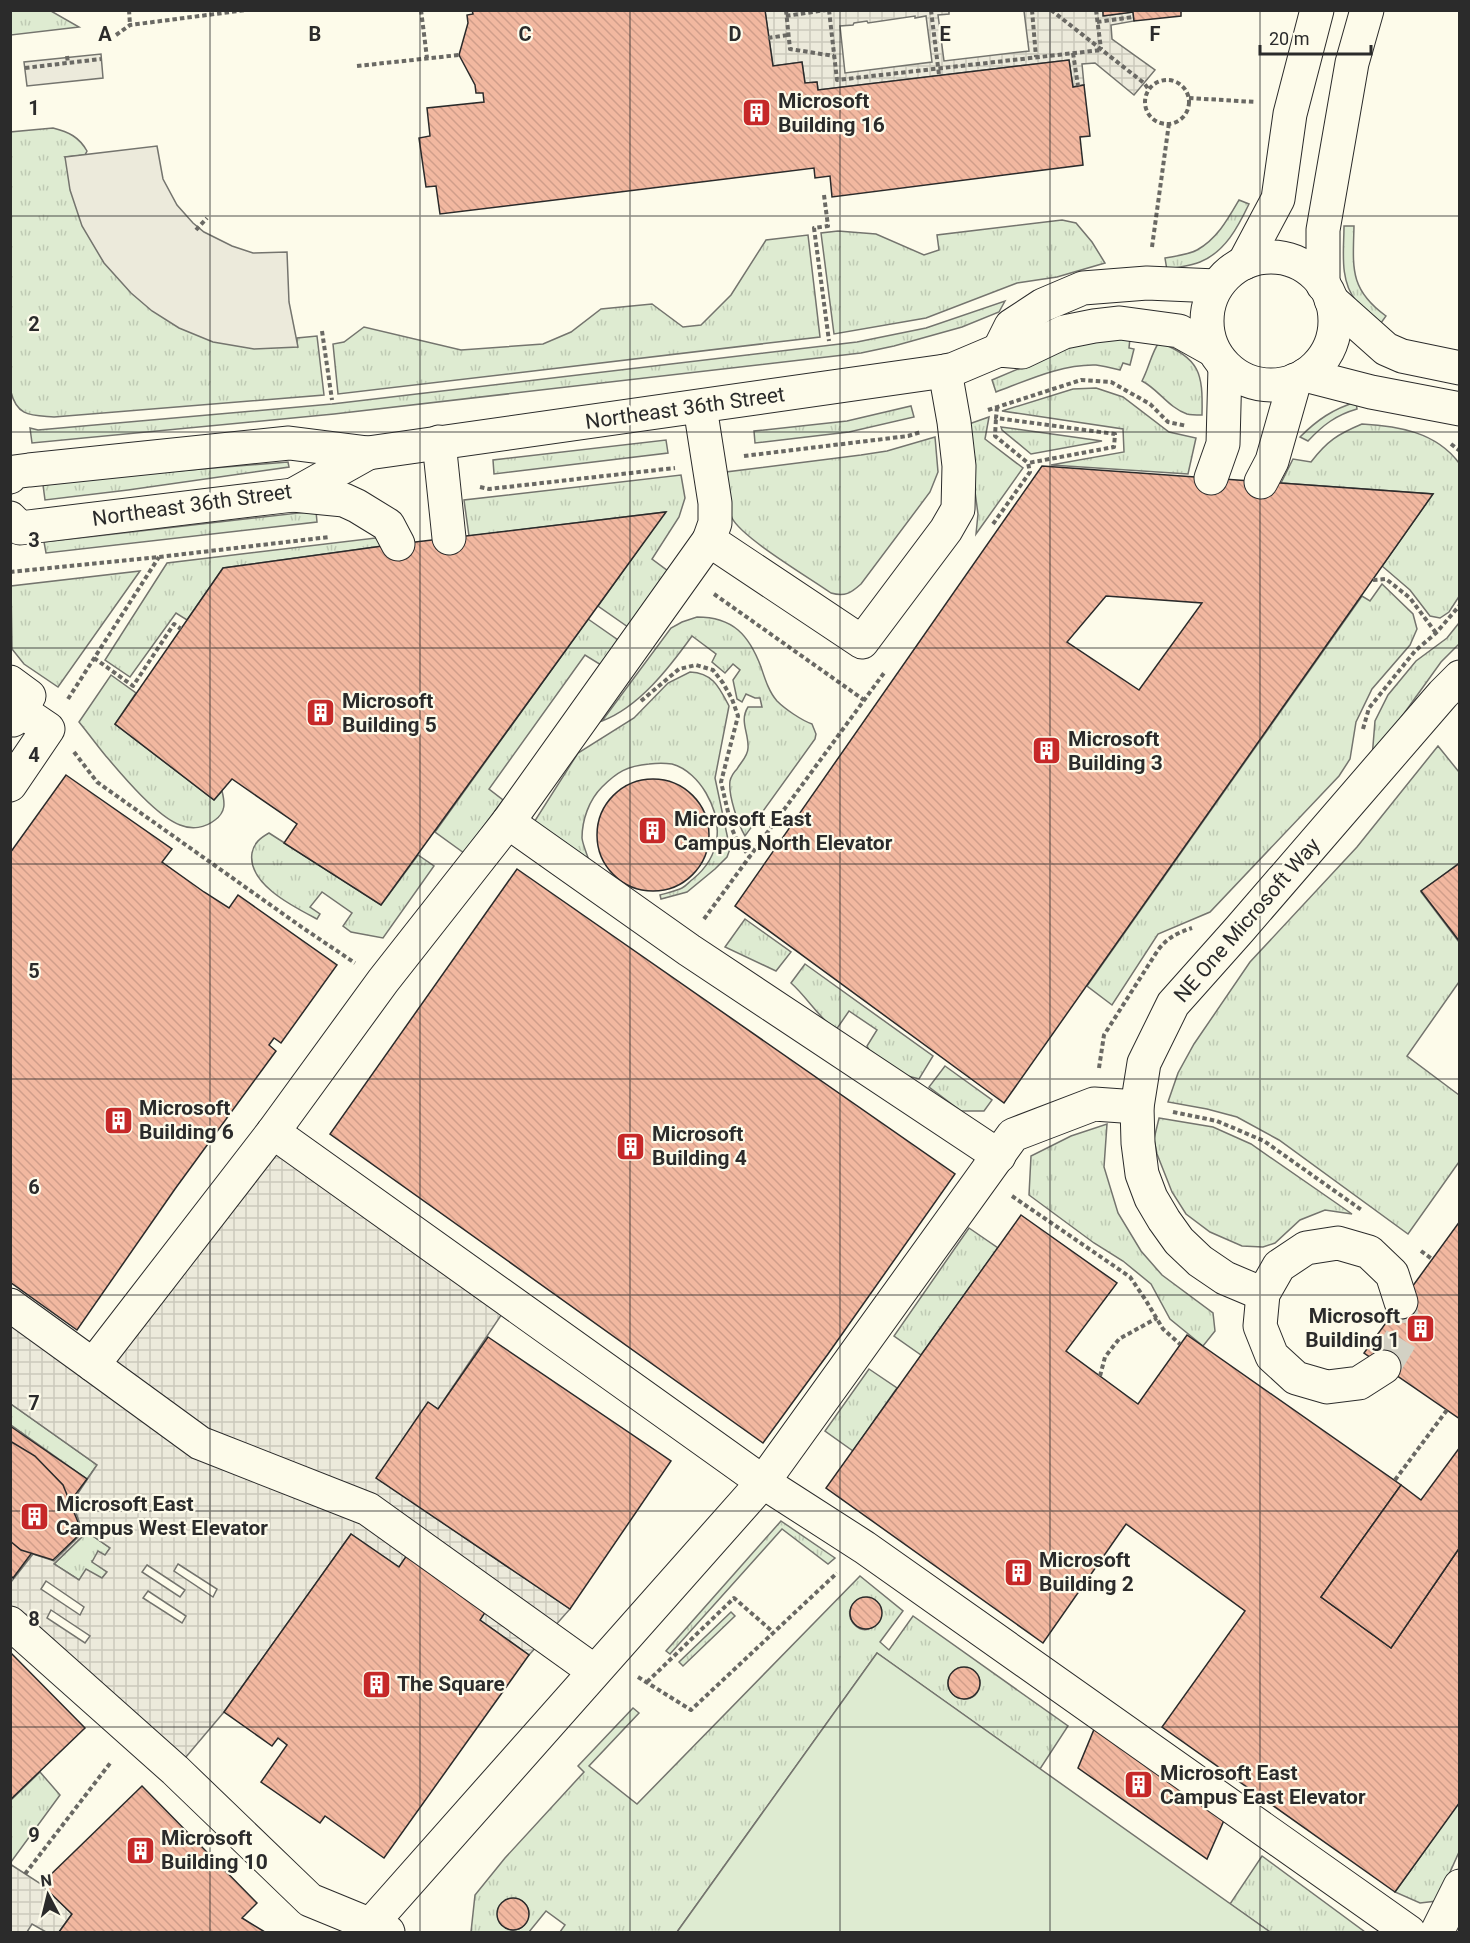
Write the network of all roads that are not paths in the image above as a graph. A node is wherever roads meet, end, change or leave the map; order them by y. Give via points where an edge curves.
1 (1317, 10) edge
2 (1367, 10) edge
3 (1244, 263) junction
4 (1216, 286) junction
5 (1327, 293) junction
6 (999, 350) junction
7 (1219, 359) junction
8 (1460, 368) edge
9 (945, 371) junction
10 (1300, 377) junction
11 (700, 407) junction
12 (1460, 409) edge
13 (439, 442) junction
14 (368, 453) junction
15 (10, 477) edge
16 (1210, 478) dead end
17 (1261, 482) dead end
18 (293, 495) junction
19 (10, 518) edge
20 (449, 538) dead end
21 (709, 540) junction
22 (398, 544) dead end
23 (1460, 677) edge
24 (14, 705) edge
25 (10, 785) edge
26 (508, 822) junction
27 (1137, 1107) junction
28 (273, 1132) junction
29 (992, 1166) junction
30 (1263, 1294) junction
31 (1401, 1302) tunnel mouth
32 (10, 1305) edge
33 (93, 1365) junction
34 (1384, 1367) tunnel mouth
35 (763, 1482) junction
36 (10, 1623) edge
37 (594, 1671) junction
38 (1460, 1886) edge
39 (373, 1930) edge
40 (1429, 1932) edge

1 - 3 street via 1290,114 1278,200
2 - 5 street via 1352,63 1323,230
3 - 4 street
3 - 5 street via 1262,257 1283,258 1304,266
4 - 6 street via 1147,283 1083,288 1043,305 1011,326
4 - 7 street via 1208,307 1207,328
5 - 8 street via 1386,349
5 - 10 street via 1335,320 1332,342 1322,361
6 - 7 street, Northeast 36th Street via 1022,351 1064,332 1120,323 1179,331
6 - 9 street, Northeast 36th Street
7 - 10 street via 1243,379 1264,385 1286,384
7 - 16 street via 1223,444
9 - 11 street, Northeast 36th Street
9 - 21 street via 959,466 957,509 946,530 862,642
10 - 12 street
10 - 17 street
11 - 13 street, Northeast 36th Street
11 - 21 street via 715,503 715,523
13 - 14 street, Northeast 36th Street
13 - 20 street
14 - 15 street, Northeast 36th Street via 289,443 14,472
14 - 18 street, Northeast 36th Street
18 - 19 street, Northeast 36th Street via 20,528
18 - 22 street via 344,500 388,525
21 - 26 street
23 - 27 street, NE One Microsoft Way via 1173,1004 1144,1063
24 - 25 street via 48,729
26 - 28 street via 383,981
26 - 29 street
27 - 29 street via 1094,1104 1013,1135
27 - 30 street, NE One Microsoft Way via 1142,1174 1164,1220 1200,1261 1225,1278
28 - 33 street
28 - 35 street
29 - 35 street
30 - 31 street via 1279,1266 1306,1248 1338,1243 1369,1252 1392,1274
30 - 34 street via 1260,1326 1272,1356 1296,1378 1327,1388 1359,1383
32 - 33 street
33 - 37 street via 200,1443 368,1509
35 - 37 street
35 - 40 street
36 - 39 street via 134,1733 310,1900
37 - 39 street
38 - 40 street

